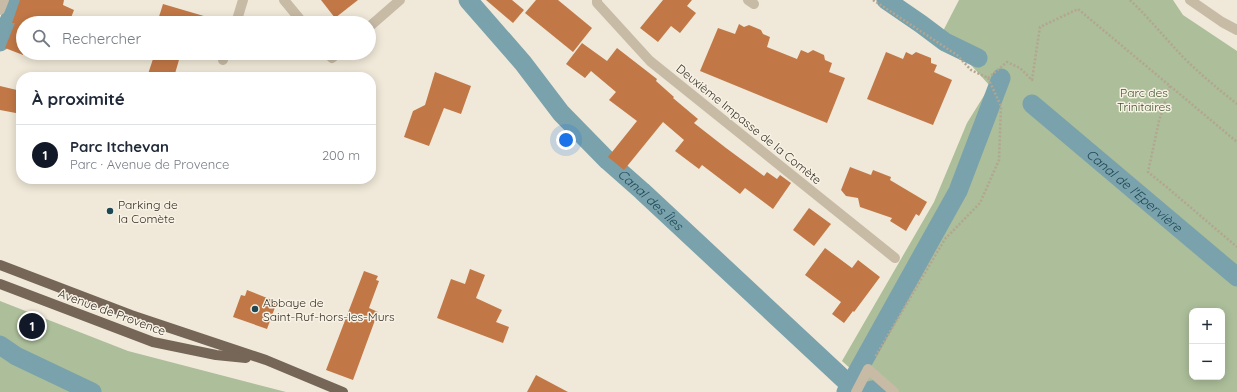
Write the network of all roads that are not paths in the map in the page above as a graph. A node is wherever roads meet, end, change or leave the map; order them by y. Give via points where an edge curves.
1 (4, 0) edge
2 (243, 0) edge
3 (284, 0) edge
4 (400, 0) edge
5 (597, 0) edge
6 (1190, 0) edge
7 (0, 10) edge
8 (238, 16) edge
9 (297, 16) edge
10 (376, 21) edge
11 (1237, 30) edge
12 (896, 258) dead end
13 (3, 265) edge
14 (0, 284) edge
15 (266, 360) junction
16 (343, 392) edge
17 (856, 392) edge
18 (894, 392) edge

1 - 7 street
2 - 8 street
3 - 9 street
4 - 10 street
5 - 12 street, Deuxième Impasse de la Comète via 650,61
6 - 11 street
13 - 15 main road, Avenue de Provence via 131,314
14 - 15 main road, Avenue de Provence via 153,342 216,355
15 - 16 main road, Avenue de Provence
17 - 18 street via 868,369

